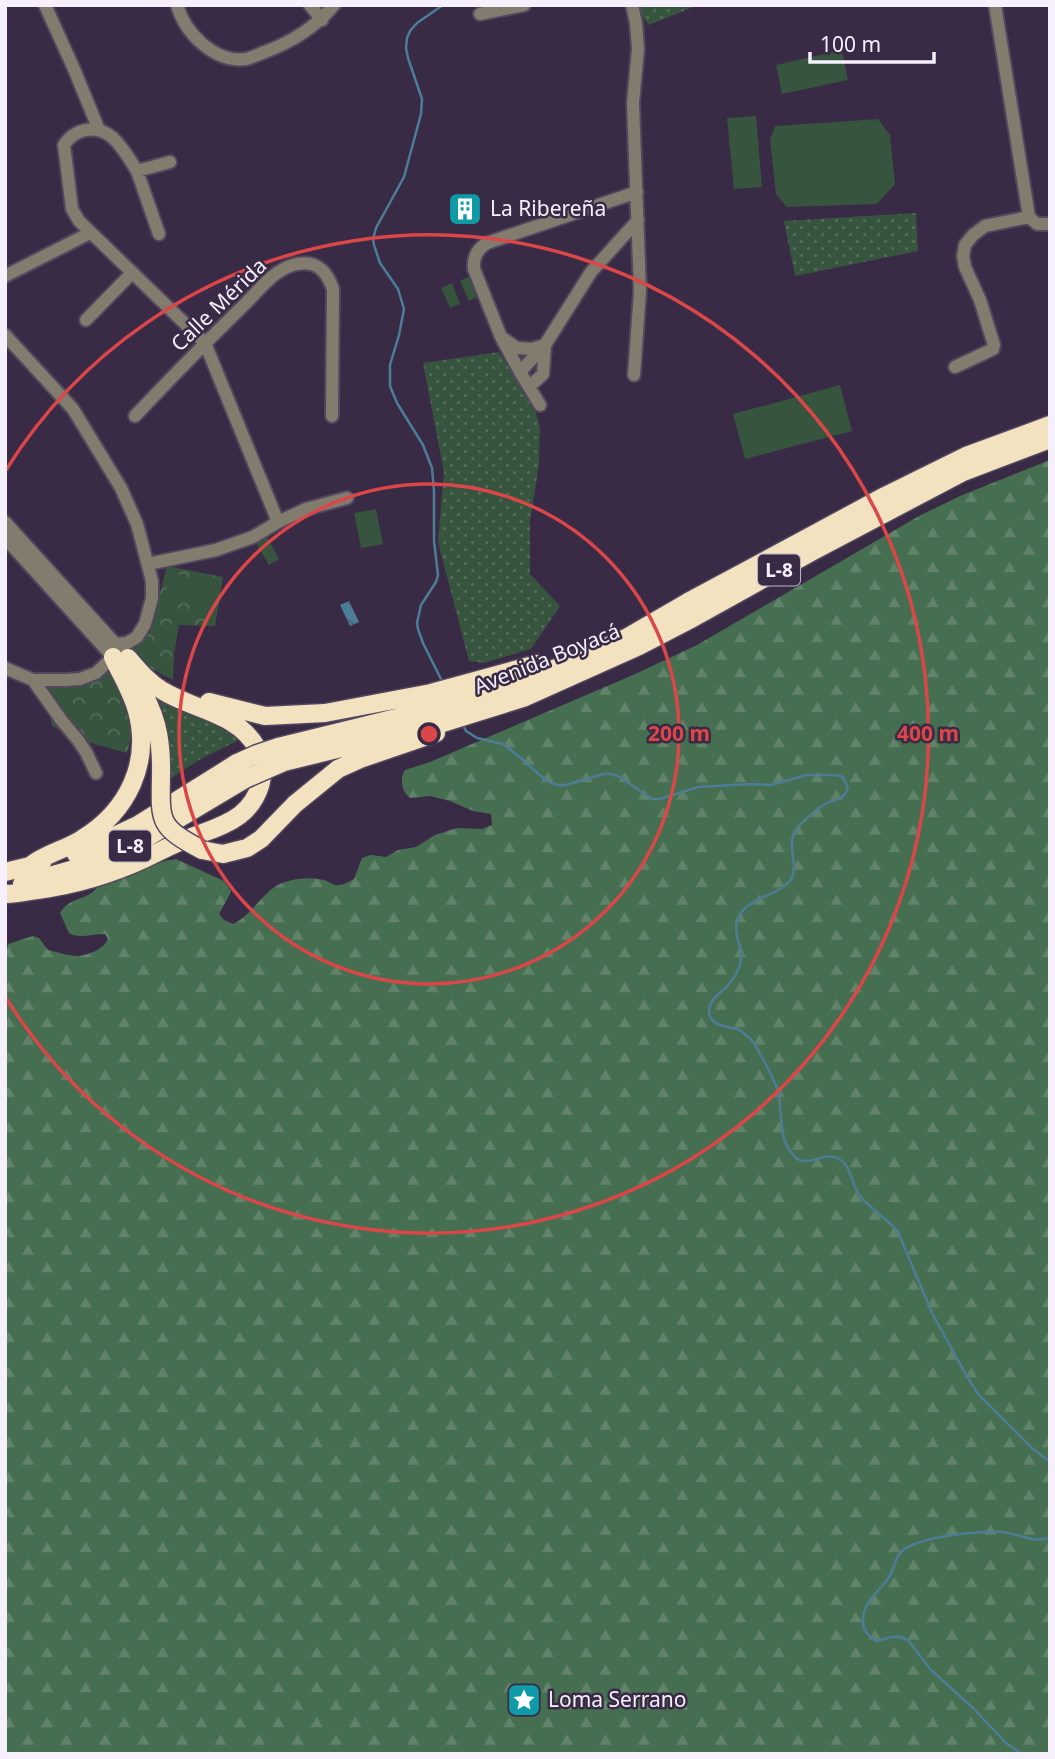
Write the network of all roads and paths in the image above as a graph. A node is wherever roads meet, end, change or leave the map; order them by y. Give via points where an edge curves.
1 (45, 5) edge
2 (177, 5) edge
3 (310, 5) edge
4 (334, 5) edge
5 (524, 5) edge
6 (632, 5) edge
7 (995, 5) edge
8 (480, 14) dead end
9 (322, 20) junction
10 (99, 130) junction
11 (170, 162) dead end
12 (136, 171) junction
13 (637, 192) junction
14 (1029, 217) junction
15 (638, 220) junction
16 (1050, 224) edge
17 (90, 233) junction
18 (159, 234) dead end
19 (132, 273) junction
20 (5, 276) edge
21 (86, 320) dead end
22 (5, 335) edge
23 (501, 337) junction
24 (205, 343) junction
25 (545, 345) junction
26 (955, 367) dead end
27 (520, 372) junction
28 (634, 376) dead end
29 (529, 387) junction
30 (540, 405) dead end
31 (135, 416) dead end
32 (332, 416) dead end
33 (1050, 425) edge
34 (1050, 439) edge
35 (348, 498) dead end
36 (5, 522) edge
37 (278, 522) junction
38 (5, 538) edge
39 (148, 564) junction
40 (119, 653) junction
41 (5, 668) edge
42 (33, 680) junction
43 (479, 701) junction
44 (439, 713) junction
45 (281, 754) junction
46 (96, 773) dead end
47 (30, 866) junction
48 (5, 872) edge
49 (5, 892) edge

1 - 10 street
2 - 9 street via 184,24 203,44 231,58 246,59 286,44
3 - 9 street
4 - 9 street
5 - 8 street
6 - 13 street via 638,48 633,103
7 - 14 street
10 - 12 street via 111,136
10 - 17 street via 78,132 64,145 72,209
11 - 12 street
12 - 18 street
13 - 15 street
13 - 23 street via 478,250 474,269
14 - 16 street via 1037,224
14 - 26 street via 985,226 965,245 965,267 994,345
15 - 25 street via 591,272
15 - 28 street via 640,291
17 - 19 street
17 - 20 street
19 - 21 street
19 - 24 street
22 - 39 street via 73,410 121,488
23 - 25 street via 517,348
23 - 27 street
24 - 31 street, Calle Mérida
24 - 32 street, Calle Mérida via 276,274 304,263 322,268 333,289
24 - 37 street
25 - 27 street
25 - 29 street via 543,374
27 - 29 street
29 - 30 street
33 - 43 highway, Avenida Boyacá / L-8 via 966,456 626,638 564,666 539,663
34 - 43 highway, Avenida Boyacá / L-8 via 963,472 693,618 495,713
35 - 37 street
36 - 40 street
37 - 39 street via 216,550
38 - 40 street
39 - 40 street via 152,598 145,624
40 - 42 street via 96,673 80,679
40 - 44 highway via 177,690 265,716
40 - 44 highway, bridge via 154,715 160,741 163,819 176,836 202,850 223,854 261,839 338,769
40 - 47 highway via 139,720 142,746 136,776 98,828
40 - 49 highway via 156,687 218,715 249,738 262,763 257,793 245,810 228,822 125,867 51,889
41 - 42 street
42 - 46 street via 78,740
43 - 44 highway
43 - 44 highway, Avenida Boyacá / L-8
44 - 45 highway, Avenida Boyacá / L-8
45 - 47 highway, Avenida Boyacá / L-8, bridge via 257,754 138,825 74,855
45 - 49 highway, Avenida Boyacá / L-8, bridge via 136,844
47 - 48 highway, Avenida Boyacá / L-8

